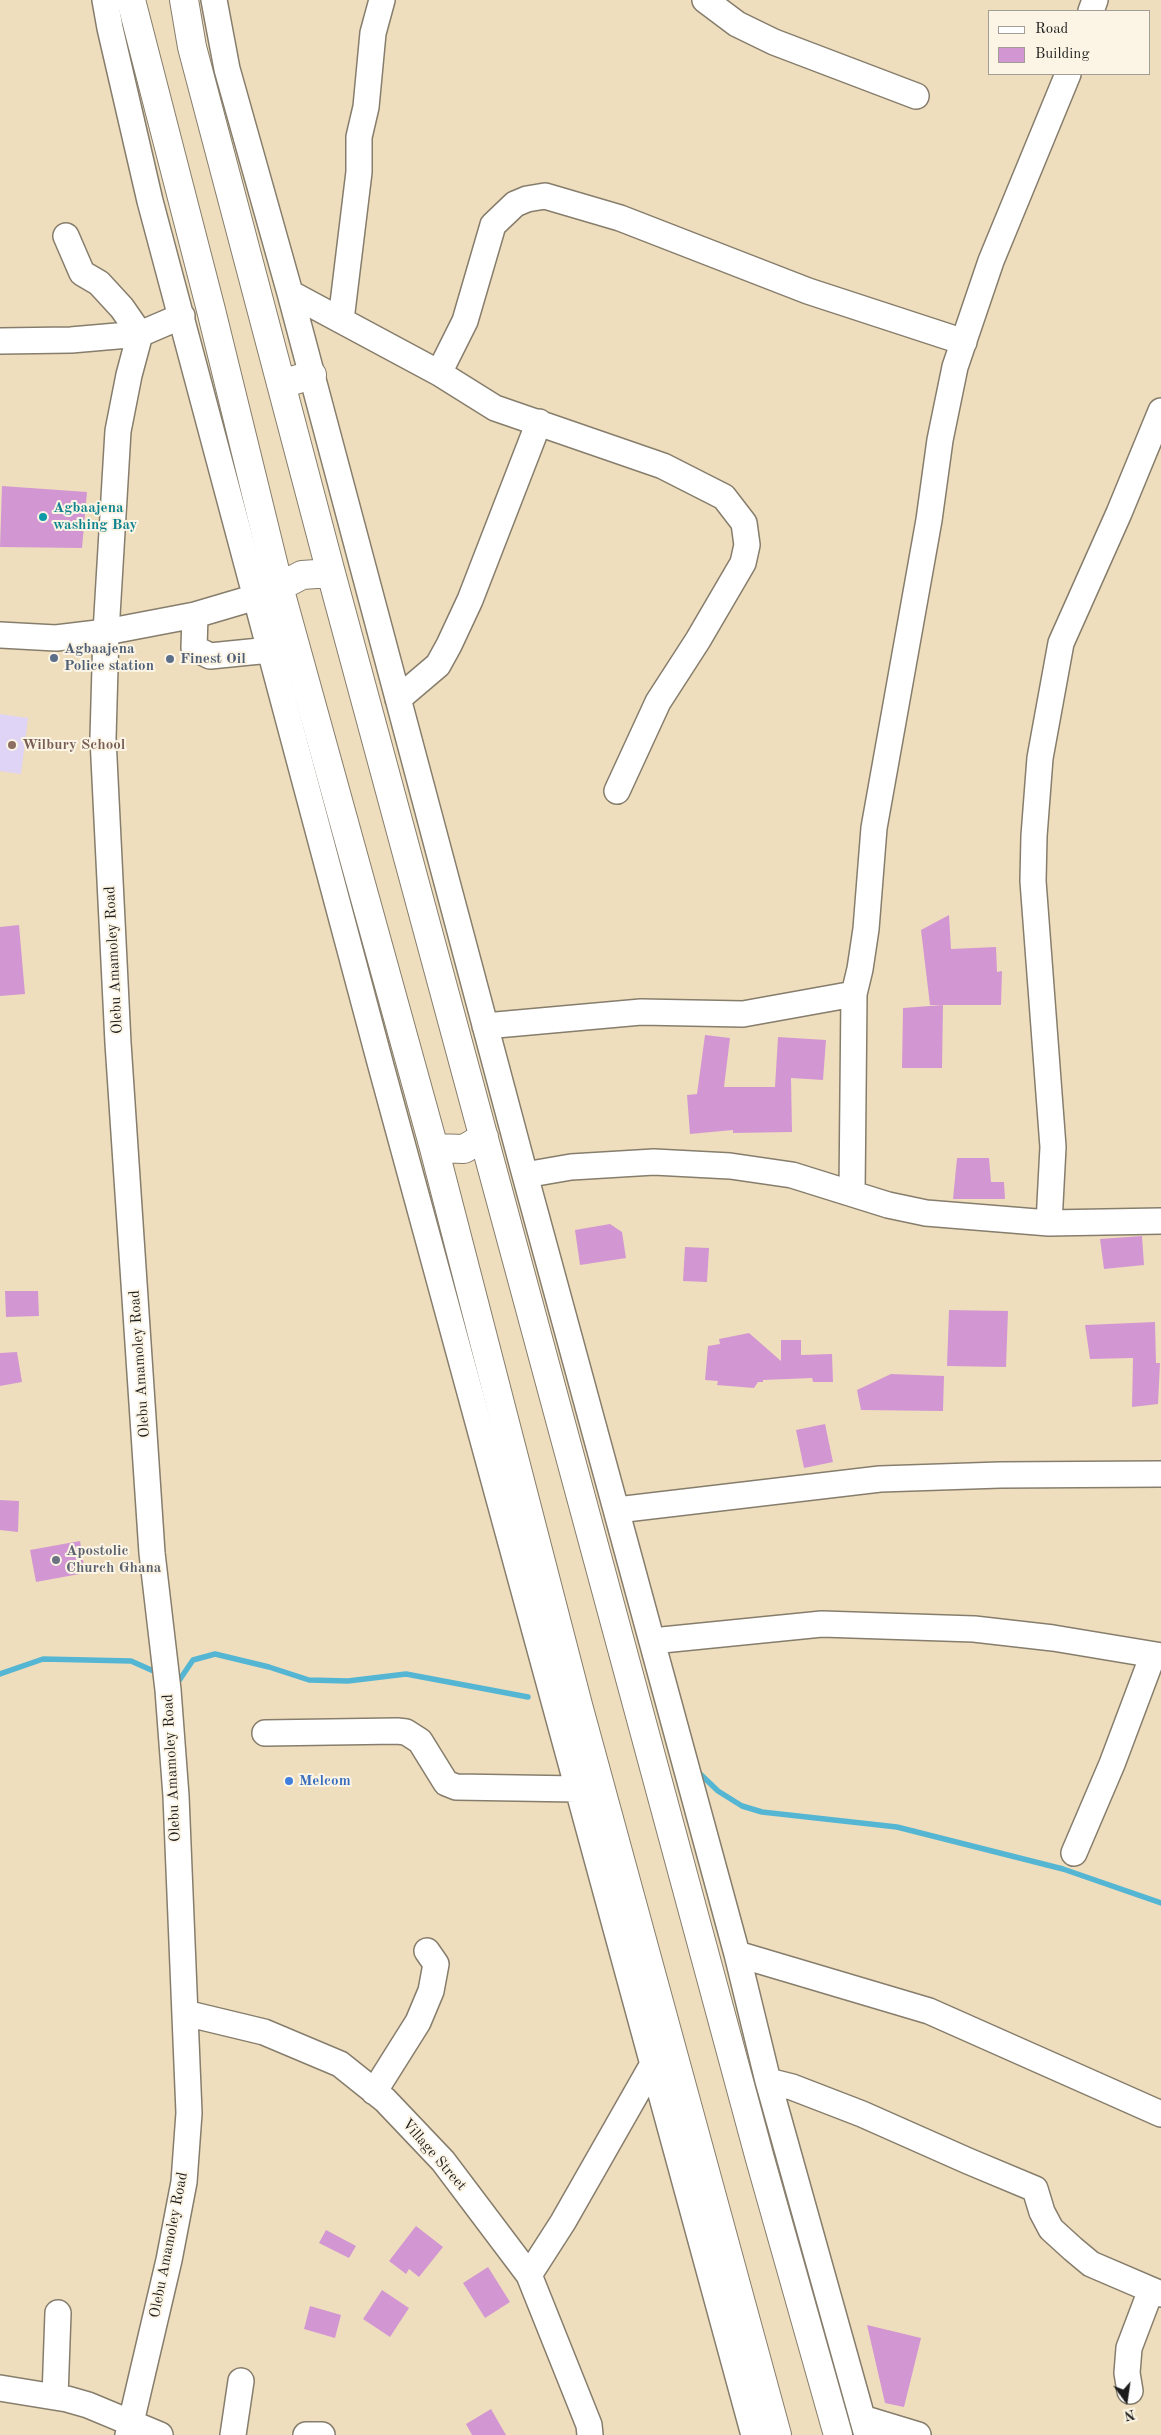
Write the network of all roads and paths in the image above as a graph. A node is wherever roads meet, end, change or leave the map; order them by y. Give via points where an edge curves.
1 (105, 0) edge
2 (131, 0) edge
3 (184, 0) edge
4 (214, 0) edge
5 (382, 0) edge
6 (705, 0) edge
7 (1068, 75) edge
8 (916, 96) dead end
9 (66, 236) dead end
10 (290, 293) junction
11 (182, 316) junction
12 (341, 320) junction
13 (140, 334) junction
14 (0, 342) edge
15 (964, 342) junction
16 (439, 373) junction
17 (312, 375) junction
18 (280, 384) junction
19 (1161, 411) edge
20 (539, 422) junction
21 (331, 573) junction
22 (268, 592) junction
23 (194, 615) junction
24 (106, 632) junction
25 (0, 635) edge
26 (270, 650) junction
27 (398, 699) junction
28 (618, 791) dead end
29 (854, 994) junction
30 (485, 1026) junction
31 (484, 1137) junction
32 (434, 1148) junction
33 (525, 1175) junction
34 (852, 1192) junction
35 (1161, 1221) edge
36 (1049, 1222) junction
37 (1161, 1474) edge
38 (617, 1510) junction
39 (652, 1641) junction
40 (1157, 1655) edge
41 (265, 1733) dead end
42 (577, 1789) junction
43 (1074, 1853) dead end
44 (427, 1951) dead end
45 (737, 1954) junction
46 (186, 2012) junction
47 (653, 2064) junction
48 (768, 2081) junction
49 (374, 2092) junction
50 (1161, 2114) edge
51 (529, 2275) junction
52 (1156, 2292) edge
53 (58, 2313) dead end
54 (241, 2381) dead end
55 (0, 2388) edge
56 (1130, 2391) dead end
57 (54, 2397) junction
58 (864, 2427) edge
59 (129, 2430) edge
60 (160, 2435) edge
61 (233, 2435) edge
62 (306, 2435) edge
63 (322, 2435) edge
64 (590, 2435) edge
65 (754, 2435) edge
66 (777, 2435) edge
67 (838, 2435) edge
68 (918, 2435) edge

1 - 11 street via 150,200
2 - 22 main road
3 - 18 main road via 192,47
4 - 10 street via 227,69
5 - 12 street via 373,34 366,107 359,136 359,172
6 - 8 street via 736,24 774,42
7 - 15 street via 991,261
9 - 13 street via 82,273 99,283
10 - 12 street
10 - 17 street
11 - 13 street
11 - 22 street
12 - 16 street
13 - 14 street
13 - 24 street, Olebu Amamoley Road via 118,431
15 - 16 street via 808,291 620,218 545,196 515,204 494,225 465,321
15 - 29 street via 955,368 940,440 928,530 874,828 866,929
16 - 20 street via 495,408
17 - 18 main road
17 - 27 street
18 - 21 main road
19 - 36 street via 1061,643 1040,758 1033,882 1054,1147
20 - 27 street via 470,600 438,665
20 - 28 street via 664,466 724,497 744,523 747,545 743,563 658,702
21 - 22 main road via 302,575
21 - 31 main road
22 - 23 street
22 - 26 street
22 - 32 main road
23 - 24 street
23 - 26 street via 194,648 210,656
24 - 25 street via 56,638
24 - 46 street, Olebu Amamoley Road via 103,738 118,1043 152,1553 168,1690 175,1787
26 - 42 street
27 - 30 street
29 - 30 street via 742,1014 641,1012
29 - 34 street
30 - 33 street
31 - 32 main road via 464,1149
31 - 67 main road via 744,2102
32 - 66 main road via 580,1714
33 - 34 street via 571,1167 664,1162 730,1166 792,1175
33 - 38 street
34 - 36 street via 888,1205 926,1213
35 - 36 street
37 - 38 street via 1000,1474 880,1479
38 - 39 street
39 - 40 street via 822,1624 974,1629
39 - 45 street
40 - 43 street
41 - 42 street via 406,1732 420,1740 446,1783 451,1785
42 - 47 street
44 - 49 street via 436,1964 431,1991 418,2022
45 - 48 street
45 - 50 street via 929,2011
46 - 49 street, Village Street via 264,2032 340,2064
46 - 59 street, Olebu Amamoley Road via 189,2113 184,2182
47 - 51 street via 564,2222
47 - 65 street
48 - 52 street via 862,2114 1035,2189 1051,2229 1072,2249 1091,2264
48 - 58 street
49 - 51 street, Village Street via 443,2161
51 - 64 street, Village Street via 589,2425
52 - 56 street via 1129,2348 1127,2373
53 - 57 street
54 - 61 street
55 - 57 street
57 - 59 street via 88,2405
58 - 68 street
59 - 60 street
62 - 63 street

